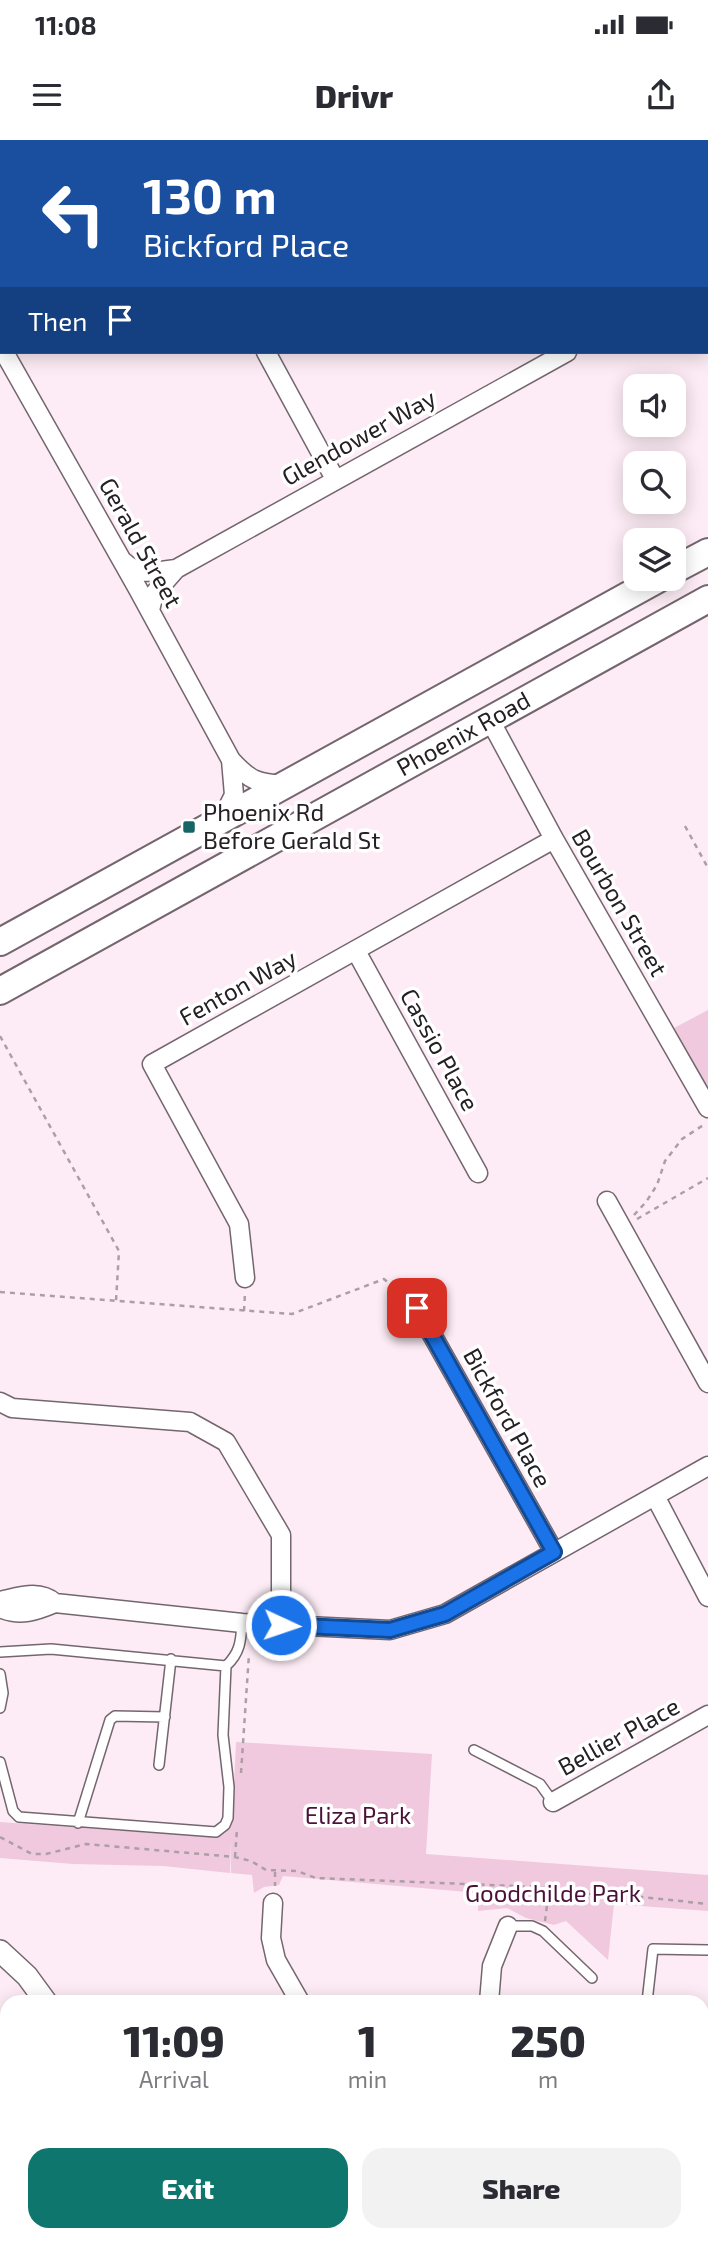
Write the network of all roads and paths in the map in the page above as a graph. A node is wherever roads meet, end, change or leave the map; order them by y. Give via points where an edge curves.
1 (5, 354) edge
2 (267, 354) edge
3 (563, 354) edge
4 (335, 479) junction
5 (708, 551) edge
6 (121, 559) junction
7 (686, 563) edge
8 (176, 569) junction
9 (636, 591) edge
10 (708, 599) edge
11 (150, 610) junction
12 (490, 720) junction
13 (231, 760) junction
14 (285, 785) junction
15 (222, 819) junction
16 (685, 826) dead end
17 (554, 839) junction
18 (708, 868) edge
19 (0, 942) edge
20 (356, 951) junction
21 (0, 991) edge
22 (0, 1036) edge
23 (708, 1108) edge
24 (708, 1122) edge
25 (478, 1173) dead end
26 (708, 1178) edge
27 (607, 1201) dead end
28 (622, 1228) junction
29 (245, 1278) dead end
30 (0, 1292) edge
31 (116, 1301) junction
32 (417, 1308) joint
33 (708, 1383) edge
34 (0, 1402) edge
35 (708, 1466) edge
36 (655, 1496) junction
37 (554, 1552) junction
38 (708, 1597) edge
39 (0, 1601) edge
40 (55, 1603) junction
41 (0, 1608) edge
42 (247, 1623) junction
43 (281, 1625) junction
44 (0, 1652) edge
45 (171, 1659) junction
46 (226, 1666) junction
47 (0, 1674) edge
48 (0, 1708) edge
49 (708, 1715) edge
50 (165, 1717) junction
51 (474, 1750) dead end
52 (0, 1762) edge
53 (159, 1766) dead end
54 (241, 1774) dead end
55 (553, 1802) joint
56 (78, 1823) junction
57 (237, 1829) dead end
58 (0, 1837) edge
59 (235, 1857) junction
60 (548, 1889) junction
61 (273, 1903) dead end
62 (708, 1903) edge
63 (508, 1926) joint
64 (543, 1931) junction
65 (708, 1950) edge
66 (0, 1951) edge
67 (592, 1978) dead end
68 (41, 1995) edge
69 (296, 1995) edge
70 (490, 1995) edge
71 (648, 1995) edge

1 - 6 street, Gerald Street
2 - 4 street
3 - 4 street, Glendower Way
4 - 8 street, Glendower Way
5 - 7 main road
6 - 8 street, Glendower Way via 135,571
6 - 11 street, Gerald Street
8 - 11 street, Glendower Way via 154,594
9 - 14 main road, Phoenix Road
10 - 12 main road, Phoenix Road
11 - 13 street, Gerald Street
12 - 17 street, Bourbon Street
12 - 21 main road, Phoenix Road
13 - 14 street, Gerald Street via 257,782
13 - 15 street, Gerald Street via 234,795
14 - 15 main road, Phoenix Road
15 - 19 main road, Phoenix Road
16 - 18 path
17 - 20 street, Fenton Way
17 - 23 street, Bourbon Street
20 - 25 street, Cassio Place
20 - 29 street, Fenton Way via 152,1064 239,1224
22 - 31 path via 119,1251
24 - 28 path via 682,1139 665,1161 646,1202
26 - 28 path
27 - 28 street
28 - 33 street
30 - 31 path
31 - 32 path via 292,1314 384,1279
32 - 37 street, Bickford Place
34 - 43 street via 12,1408 190,1422 226,1442 281,1535
35 - 36 street
36 - 37 street
36 - 38 street
37 - 43 street via 445,1614 390,1630
39 - 40 street via 40,1594
40 - 41 street via 30,1613
40 - 42 street
42 - 43 street
42 - 46 lane via 241,1645
42 - 54 path
44 - 45 lane via 51,1649
45 - 46 lane
45 - 50 lane
46 - 56 lane via 223,1735 229,1787 225,1825 216,1832
47 - 48 lane
49 - 55 street, Bellier Place
50 - 53 lane
50 - 56 lane via 116,1716 110,1720
51 - 55 lane via 541,1784
52 - 56 lane via 13,1811 19,1817
57 - 59 path
58 - 59 path via 32,1854 86,1844
59 - 60 path via 266,1870 297,1871 316,1878
60 - 62 path via 584,1896 604,1893
60 - 64 path
61 - 69 street via 271,1938 276,1960
63 - 64 lane via 533,1926
63 - 70 street via 492,1966
64 - 67 lane
65 - 71 lane via 653,1949
66 - 68 street

